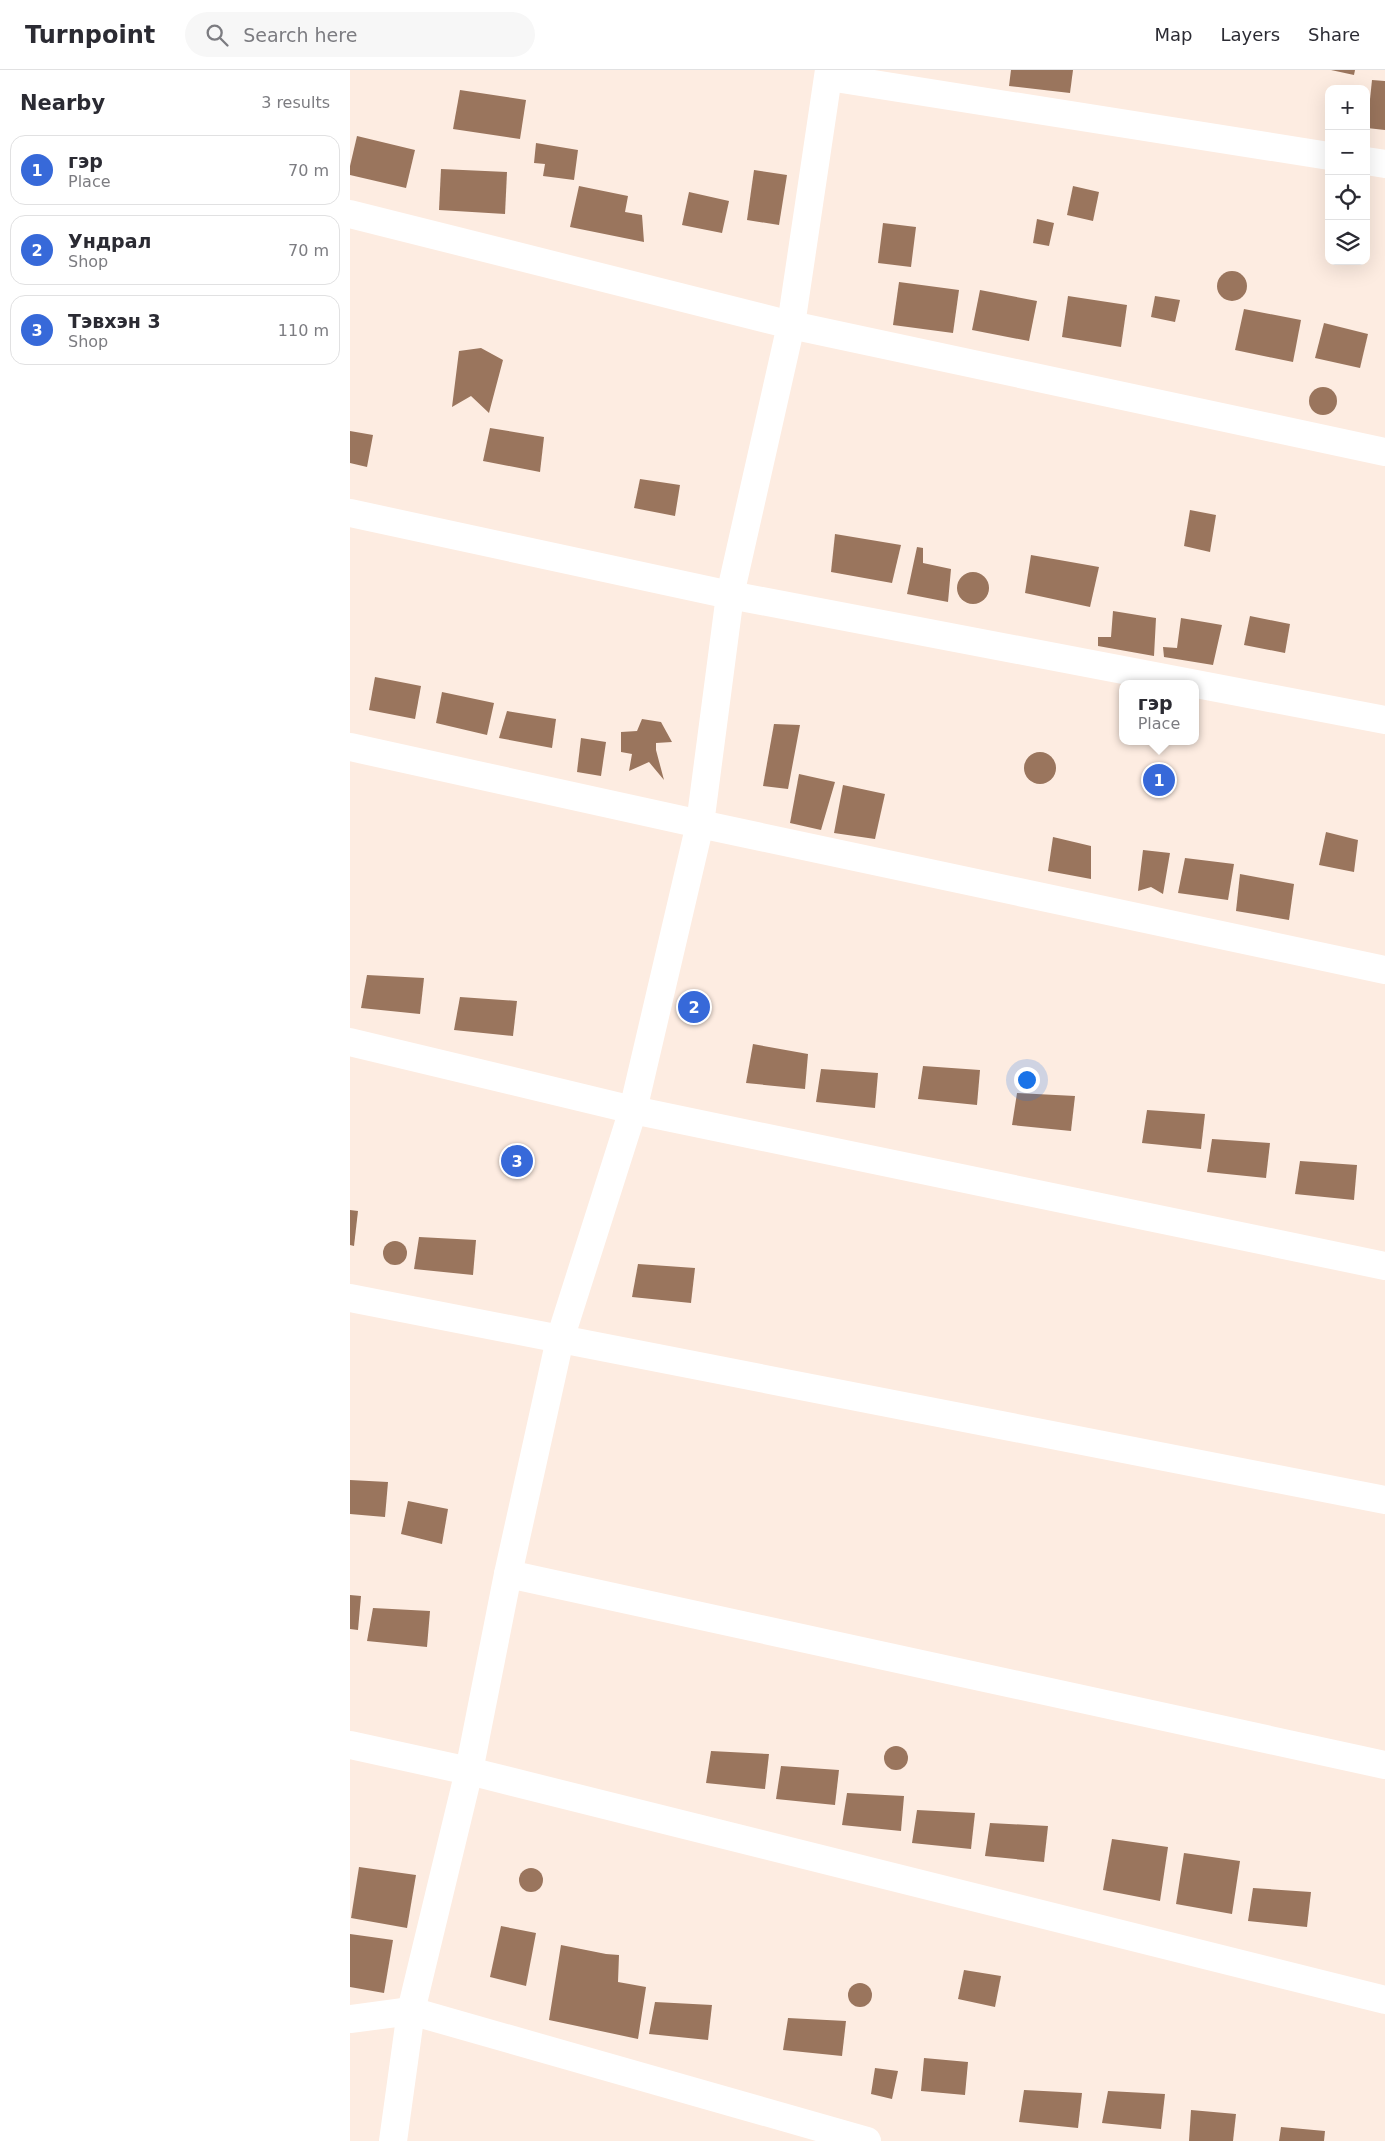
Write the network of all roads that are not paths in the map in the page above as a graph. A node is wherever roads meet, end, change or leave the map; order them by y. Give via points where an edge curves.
1 (829, 74) edge
2 (1325, 155) edge
3 (1370, 162) edge
4 (1385, 164) edge
5 (350, 214) edge
6 (791, 325) junction
7 (1385, 452) edge
8 (350, 513) edge
9 (730, 595) junction
10 (1175, 680) edge
11 (1199, 685) edge
12 (1385, 720) edge
13 (350, 747) edge
14 (700, 824) junction
15 (1385, 970) edge
16 (350, 1042) edge
17 (633, 1110) junction
18 (1385, 1266) edge
19 (350, 1298) edge
20 (560, 1339) junction
21 (1385, 1500) edge
22 (508, 1574) junction
23 (350, 1745) edge
24 (1385, 1765) edge
25 (469, 1771) junction
26 (1385, 2000) edge
27 (411, 2011) junction
28 (350, 2019) edge
29 (393, 2141) edge
30 (867, 2141) edge

1 - 2 street
1 - 6 street
3 - 4 street
5 - 6 street
6 - 7 street
6 - 9 street
8 - 9 street
9 - 10 street
9 - 14 street
11 - 12 street
13 - 14 street
14 - 15 street
14 - 17 street
16 - 17 street
17 - 18 street
17 - 20 street
19 - 20 street
20 - 21 street
20 - 22 street
22 - 24 street
22 - 25 street
23 - 25 street
25 - 26 street
25 - 27 street
27 - 28 street
27 - 29 street
27 - 30 street

